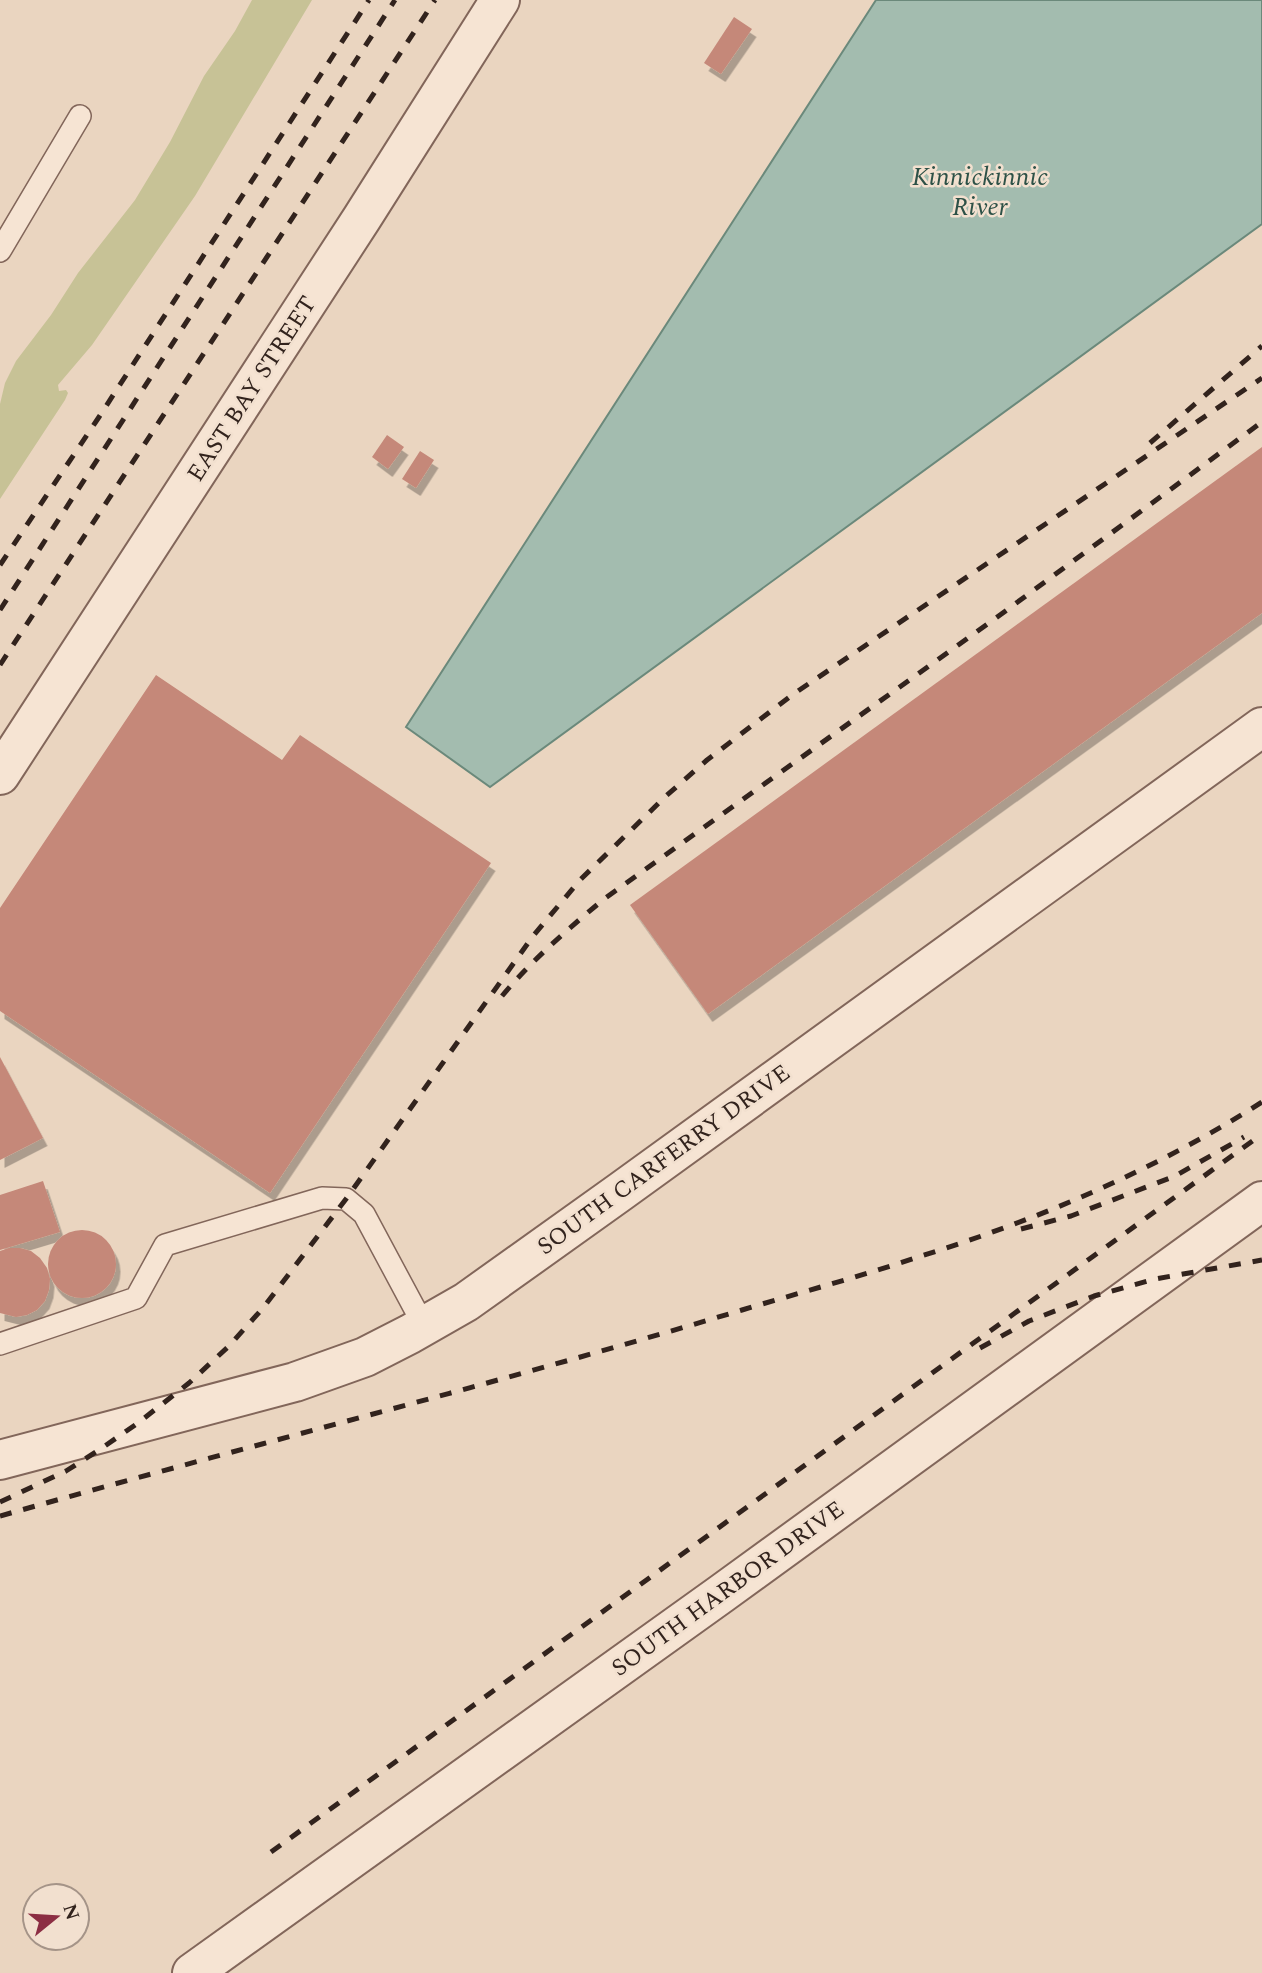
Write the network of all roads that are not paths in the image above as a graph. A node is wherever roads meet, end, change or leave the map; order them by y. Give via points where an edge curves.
1 (500, 0) edge
2 (80, 116) dead end
3 (0, 251) edge
4 (1262, 727) edge
5 (0, 775) edge
6 (1262, 1201) edge
7 (424, 1326) junction
8 (0, 1344) edge
9 (0, 1461) edge
10 (192, 1973) edge

1 - 5 street, EAST BAY STREET
2 - 3 lane
4 - 7 street, SOUTH CARFERRY DRIVE via 620,1192 466,1302
6 - 10 street, SOUTH HARBOR DRIVE
7 - 8 lane via 364,1214 346,1199 321,1198 165,1245 136,1298
7 - 9 street, SOUTH CARFERRY DRIVE via 365,1357 295,1382

